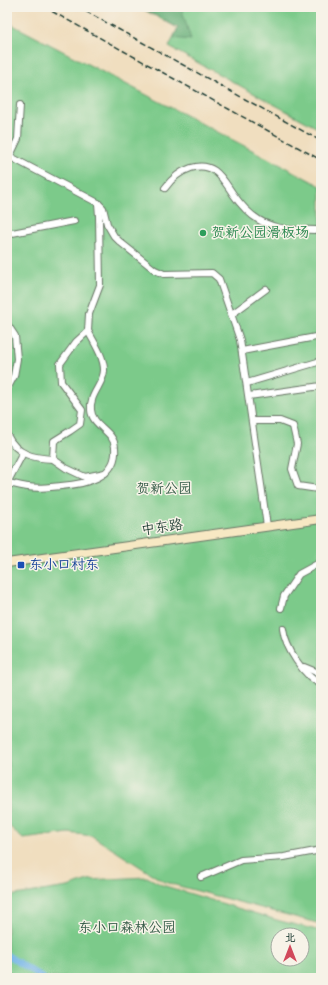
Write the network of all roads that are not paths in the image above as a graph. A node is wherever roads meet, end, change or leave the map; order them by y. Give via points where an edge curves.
1 (20, 105) dead end
2 (8, 158) edge
3 (165, 188) dead end
4 (98, 203) junction
5 (74, 221) dead end
6 (321, 231) edge
7 (7, 234) edge
8 (266, 289) dead end
9 (232, 314) junction
10 (7, 324) edge
11 (88, 331) junction
12 (321, 336) edge
13 (242, 350) junction
14 (321, 361) edge
15 (247, 383) junction
16 (321, 386) edge
17 (7, 389) edge
18 (249, 396) junction
19 (252, 421) junction
20 (7, 435) edge
21 (23, 453) junction
22 (53, 459) junction
23 (105, 473) junction
24 (7, 483) edge
25 (321, 488) edge
26 (321, 519) edge
27 (267, 526) junction
28 (321, 562) edge
29 (7, 563) edge
30 (281, 608) dead end
31 (283, 629) dead end
32 (301, 666) junction
33 (321, 674) edge
34 (321, 684) edge
35 (321, 850) edge
36 (202, 877) dead end
37 (7, 975) edge
38 (12, 978) edge

1 - 2 street via 18,139
2 - 4 street
3 - 6 street via 174,176 183,171 205,167 215,170 239,203 260,221 295,230
4 - 9 street via 103,208 107,224 114,236 155,270 164,274 212,273 219,279
4 - 11 street via 100,285 89,314
5 - 7 street
8 - 9 street
9 - 13 street
10 - 17 street via 15,336 17,359 14,376
11 - 22 street via 76,342 60,364 61,382 82,410 80,424 54,441
11 - 23 street via 101,357 104,370 102,379 93,393 90,410 98,425 109,434 116,446 114,461
12 - 13 street
13 - 15 street
14 - 15 street
15 - 18 street
16 - 18 street
18 - 19 street
19 - 25 street via 280,421 293,426 296,444 292,469 298,486
19 - 27 street
20 - 21 street
21 - 22 street via 37,458
21 - 24 street
22 - 23 street via 85,476
23 - 24 street via 81,484 54,487 29,488
26 - 27 street, 中东路
27 - 29 street, 中东路
28 - 30 street via 299,574 284,596
31 - 32 street via 291,652
32 - 33 street
32 - 34 street
35 - 36 street via 284,857 241,860
37 - 38 street

